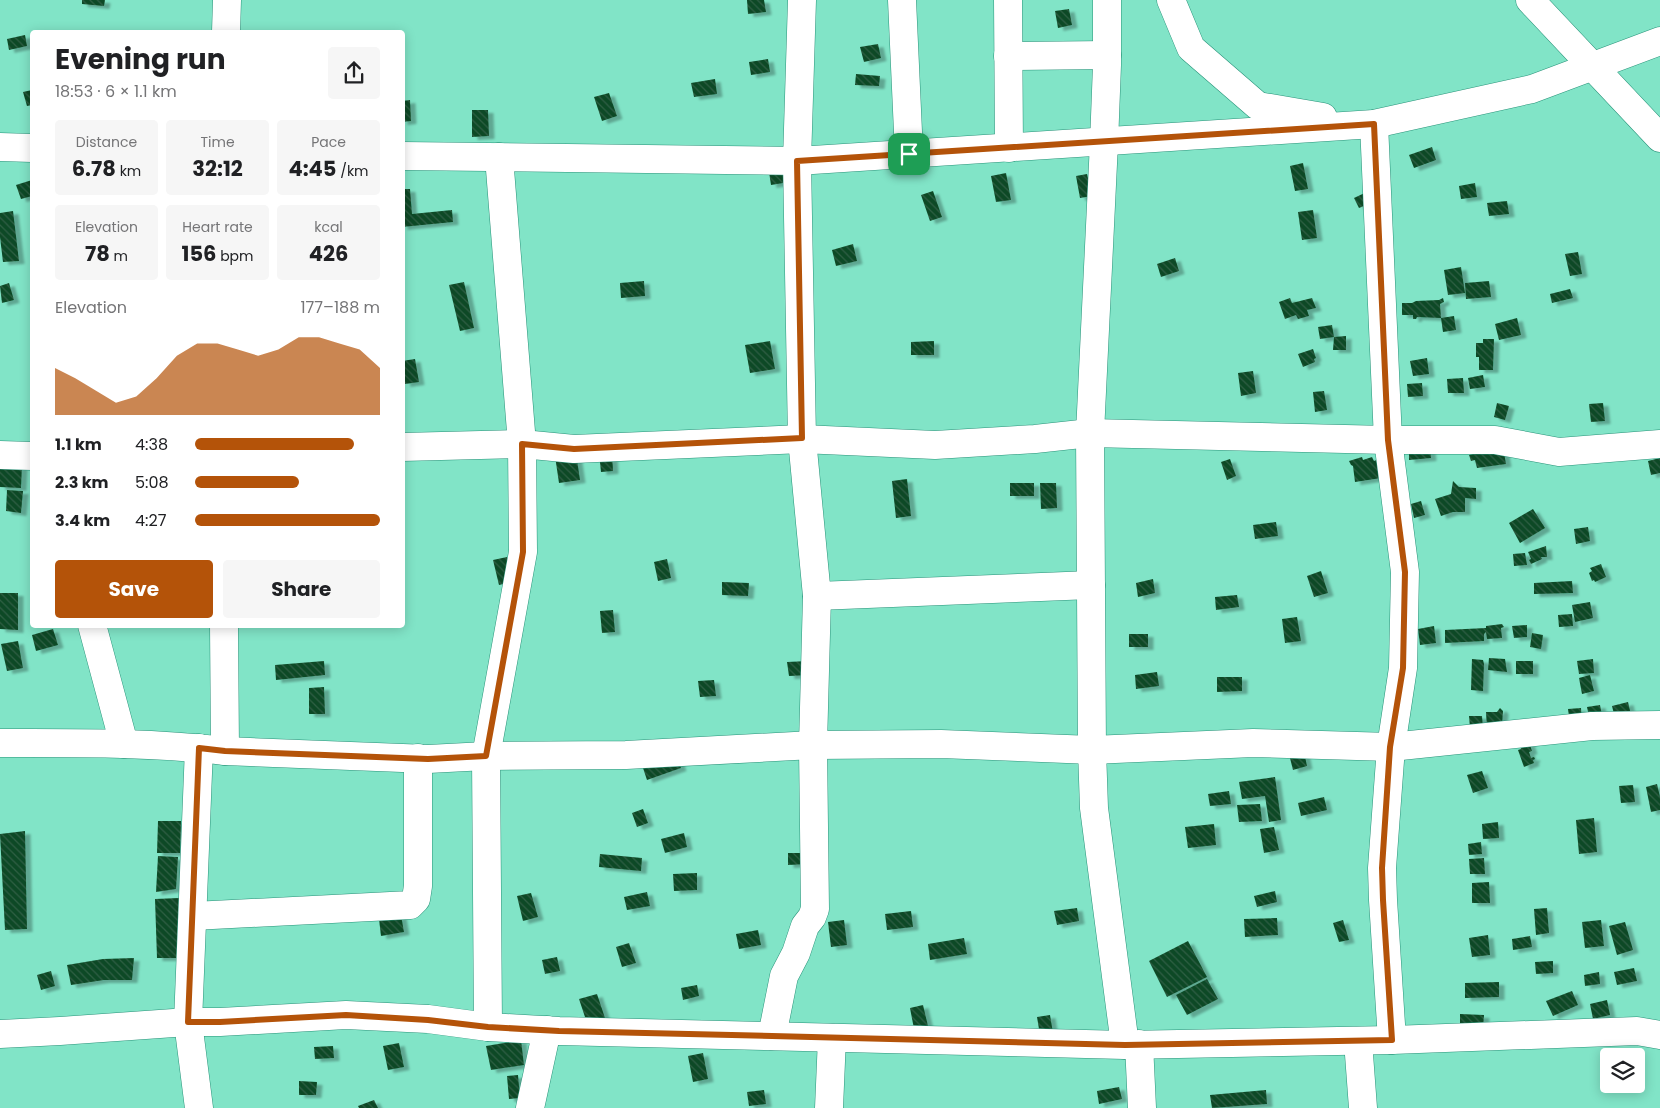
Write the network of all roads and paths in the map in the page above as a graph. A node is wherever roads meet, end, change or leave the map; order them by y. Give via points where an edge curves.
1 (227, 0) edge
2 (802, 0) edge
3 (902, 0) edge
4 (1008, 0) edge
5 (1107, 0) edge
6 (1171, 0) edge
7 (1530, 0) edge
8 (226, 30) edge
9 (1660, 41) edge
10 (1107, 55) junction
11 (1008, 56) junction
12 (1592, 66) junction
13 (1374, 124) junction
14 (1660, 138) edge
15 (1104, 142) junction
16 (0, 148) edge
17 (30, 148) edge
18 (1009, 148) junction
19 (909, 154) junction
20 (405, 156) edge
21 (499, 157) junction
22 (797, 161) junction
23 (1090, 433) junction
24 (802, 438) junction
25 (1388, 440) junction
26 (522, 444) junction
27 (1660, 444) edge
28 (405, 447) edge
29 (0, 455) edge
30 (30, 456) edge
31 (1091, 586) junction
32 (817, 596) junction
33 (93, 628) edge
34 (224, 628) edge
35 (1660, 725) edge
36 (0, 743) edge
37 (124, 744) junction
38 (813, 745) junction
39 (1390, 747) junction
40 (212, 750) junction
41 (1092, 750) junction
42 (486, 756) junction
43 (418, 758) junction
44 (193, 916) junction
45 (188, 1022) junction
46 (488, 1027) junction
47 (547, 1030) junction
48 (0, 1034) edge
49 (1660, 1035) edge
50 (772, 1036) junction
51 (832, 1038) junction
52 (1358, 1040) junction
53 (1392, 1040) junction
54 (1132, 1045) junction
55 (199, 1108) edge
56 (530, 1108) edge
57 (829, 1108) edge
58 (1142, 1108) edge
59 (1363, 1108) edge

1 - 8 street
2 - 22 street
3 - 19 street
4 - 11 street
5 - 10 street
6 - 13 street via 1191,48 1258,106
7 - 12 street
9 - 12 street
10 - 11 street
10 - 15 street
11 - 18 street
12 - 13 street via 1532,89
12 - 14 street
13 - 15 street
13 - 25 street
15 - 18 street
15 - 23 street
16 - 17 street
18 - 19 street
19 - 22 street
20 - 21 street
21 - 22 street
21 - 26 street
22 - 24 street
23 - 24 street via 935,445
23 - 25 street
23 - 31 street
24 - 26 street via 574,449
24 - 32 street
25 - 27 street via 1495,440 1559,452
25 - 39 street via 1405,572 1403,668
26 - 28 street
26 - 42 street via 523,552
29 - 30 street
31 - 32 street
31 - 41 street
32 - 38 street
33 - 37 street
34 - 40 street
35 - 39 street via 1592,726
36 - 37 street
37 - 40 street
38 - 41 street via 941,744
38 - 42 street via 626,755
38 - 50 street via 815,909 784,976
39 - 41 street via 1253,743
39 - 53 street via 1382,868
40 - 43 street
40 - 44 street
41 - 54 street via 1094,808
42 - 43 street
42 - 46 street
43 - 44 street via 418,886 416,899 410,905
44 - 45 street
45 - 46 street via 346,1015
45 - 48 street
45 - 55 street
46 - 47 street
47 - 50 street
47 - 56 street
49 - 53 street via 1637,1031
50 - 51 street
51 - 54 street
51 - 57 street
52 - 53 street
52 - 54 street
52 - 59 street
54 - 58 street

